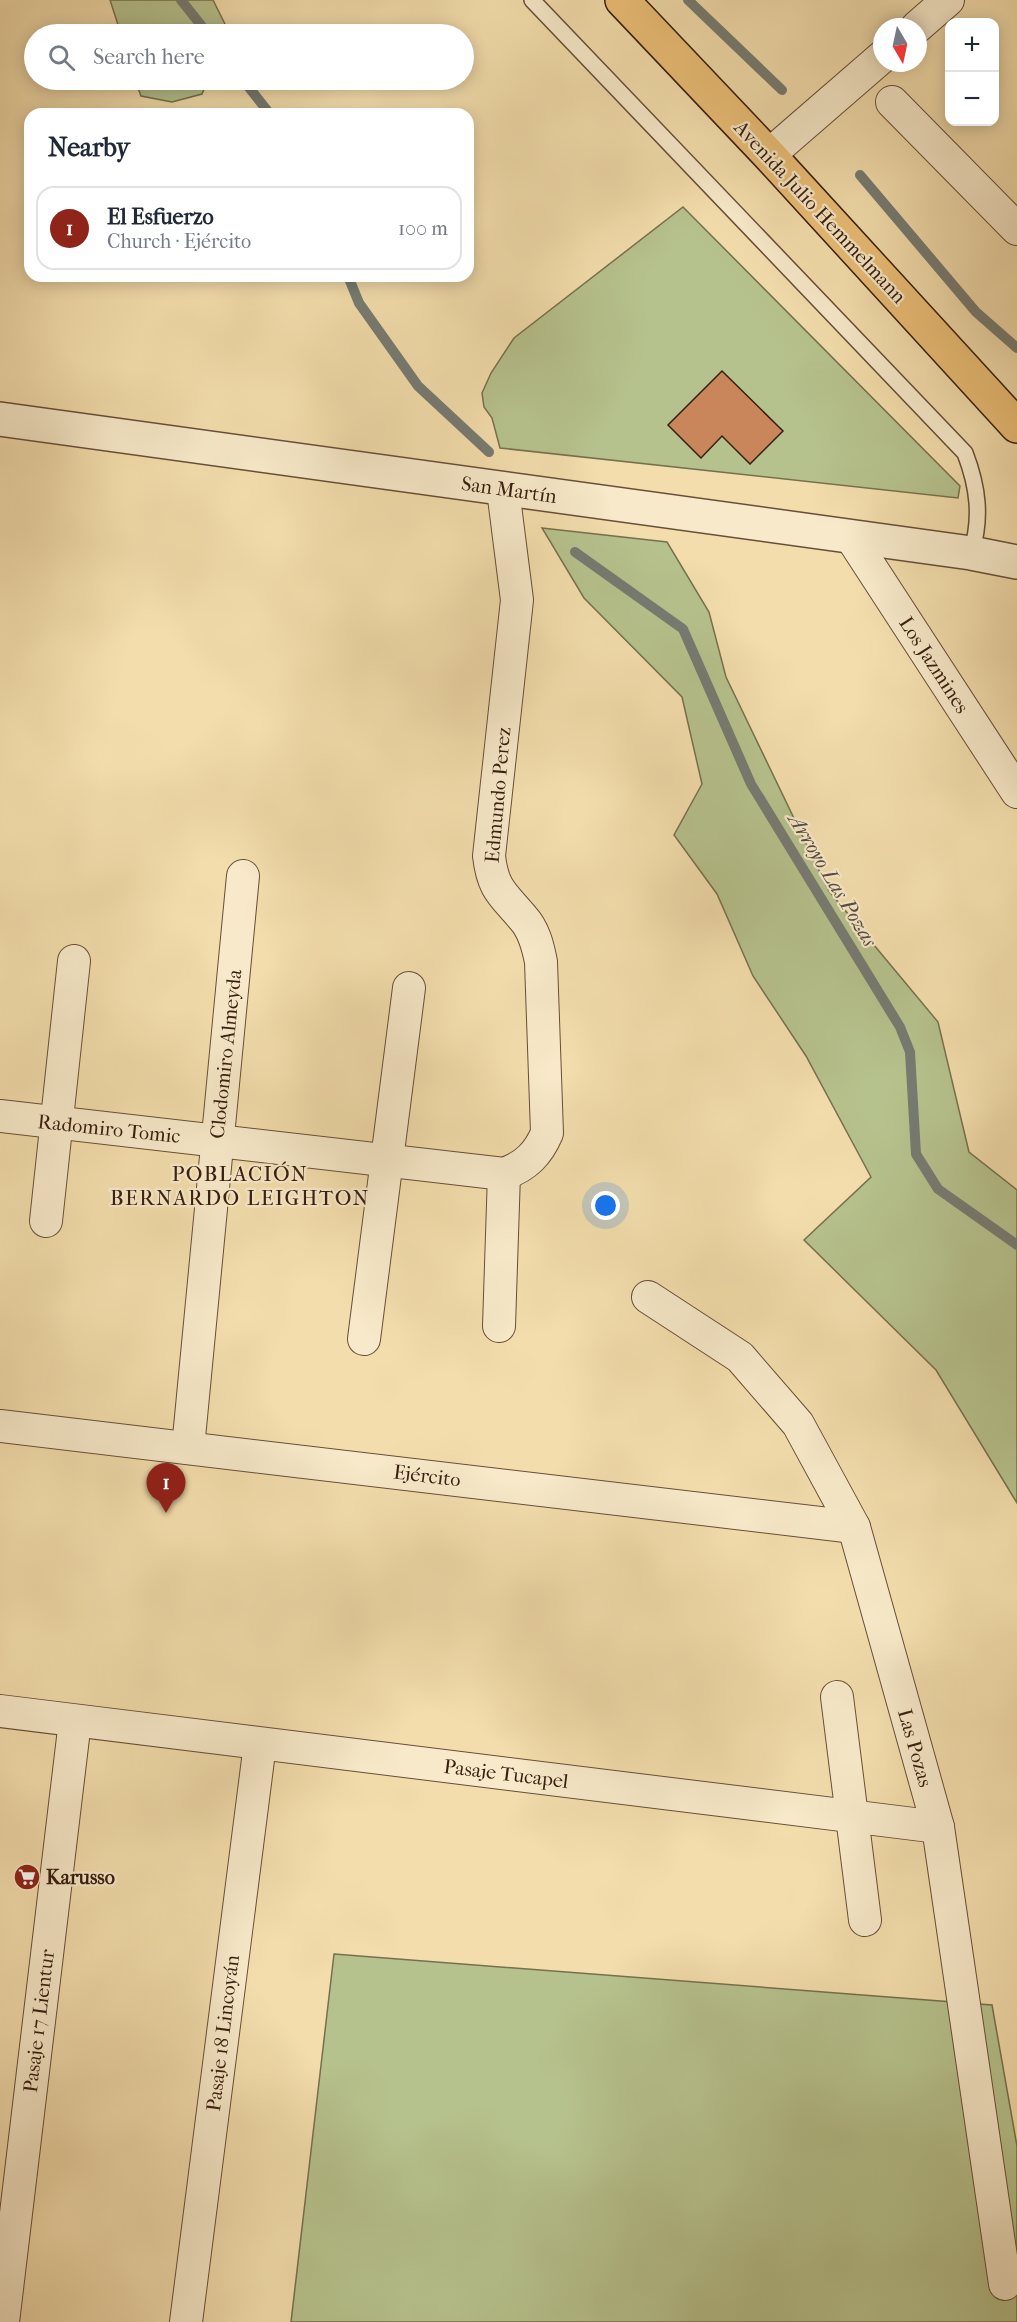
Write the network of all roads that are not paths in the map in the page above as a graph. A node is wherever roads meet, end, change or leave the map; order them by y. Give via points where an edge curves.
1 (532, 0) edge
2 (622, 0) edge
3 (948, 0) edge
4 (927, 18) edge
5 (873, 65) edge
6 (892, 102) dead end
7 (769, 155) junction
8 (1017, 230) edge
9 (0, 419) edge
10 (1017, 426) edge
11 (503, 490) junction
12 (851, 537) junction
13 (971, 553) junction
14 (1017, 562) edge
15 (1017, 792) edge
16 (243, 876) dead end
17 (74, 961) dead end
18 (409, 988) dead end
19 (0, 1116) edge
20 (56, 1123) junction
21 (218, 1141) junction
22 (386, 1160) junction
23 (504, 1174) junction
24 (46, 1221) dead end
25 (648, 1297) dead end
26 (499, 1326) dead end
27 (364, 1339) dead end
28 (0, 1426) edge
29 (188, 1448) junction
30 (854, 1527) junction
31 (837, 1697) dead end
32 (0, 1712) edge
33 (75, 1721) junction
34 (260, 1744) junction
35 (852, 1816) junction
36 (938, 1827) junction
37 (865, 1920) dead end
38 (1005, 2284) dead end
39 (3, 2322) edge
40 (186, 2322) edge

1 - 13 lane via 964,453 974,476 978,501
2 - 7 highway, Avenida Julio Hemmelmann
3 - 4 street
5 - 7 street
6 - 8 street
7 - 10 highway, Avenida Julio Hemmelmann
9 - 11 street, San Martín
11 - 12 street, San Martín
11 - 23 street, Edmundo Perez via 517,600 489,856 490,870 502,896 523,918 538,946 547,1133 536,1155
12 - 13 street, San Martín
12 - 15 street, Los Jazmines
13 - 14 street, San Martín
16 - 21 street, Clodomiro Almeyda
17 - 20 street
18 - 22 street
19 - 20 street, Radomiro Tomic
20 - 21 street, Radomiro Tomic
20 - 24 street
21 - 22 street, Radomiro Tomic
21 - 29 street, Clodomiro Almeyda
22 - 23 street, Radomiro Tomic
22 - 27 street
23 - 26 street
25 - 30 street, Las Pozas via 740,1357 798,1424
28 - 29 street, Ejército
29 - 30 street, Ejército
30 - 36 street, Las Pozas
31 - 35 street
32 - 33 street, Pasaje Tucapel
33 - 34 street, Pasaje Tucapel
33 - 39 street, Pasaje 17 Lientur
34 - 35 street, Pasaje Tucapel
34 - 40 street, Pasaje 18 Lincoyán
35 - 36 street, Pasaje Tucapel
35 - 37 street
36 - 38 street, Las Pozas

